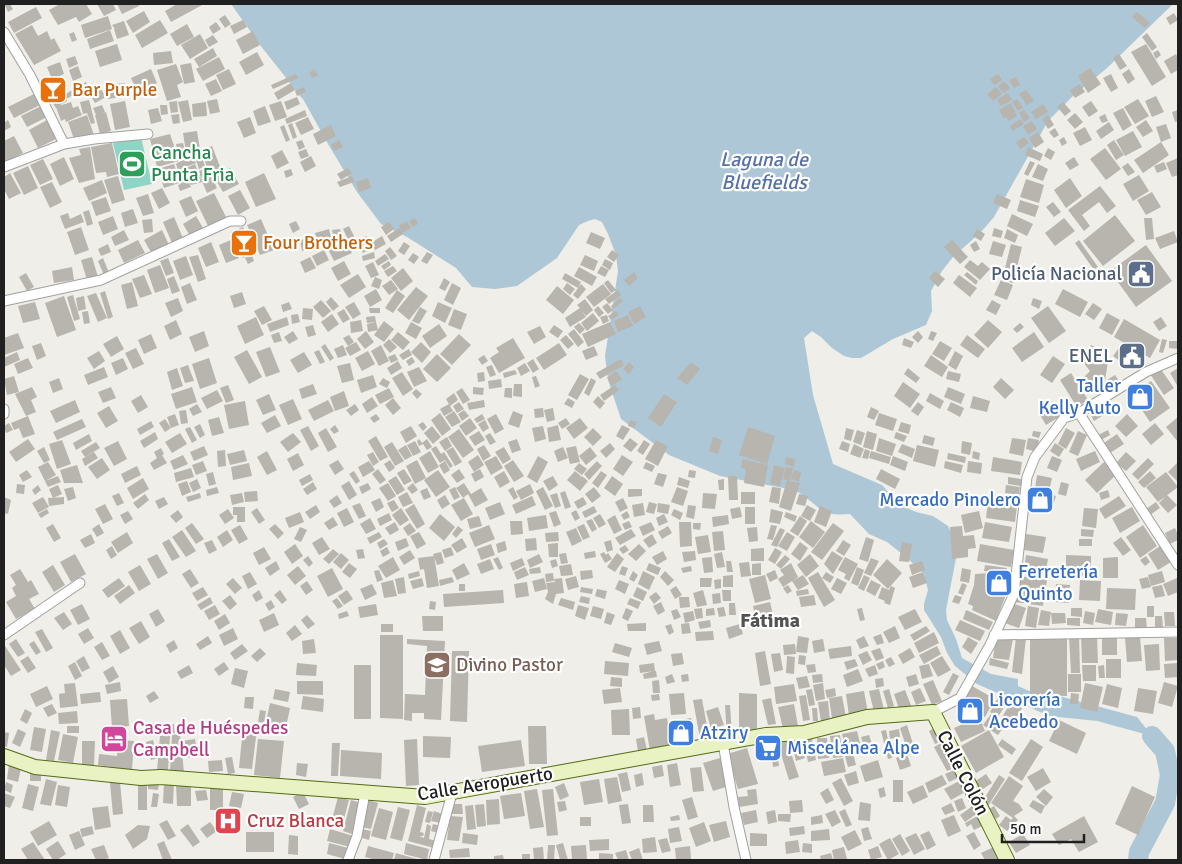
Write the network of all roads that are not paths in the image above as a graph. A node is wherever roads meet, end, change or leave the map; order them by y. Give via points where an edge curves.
1 (4, 32) edge
2 (148, 134) dead end
3 (64, 144) junction
4 (4, 167) edge
5 (242, 221) dead end
6 (4, 301) edge
7 (1178, 358) edge
8 (1079, 413) junction
9 (1178, 564) edge
10 (80, 583) dead end
11 (1178, 632) edge
12 (4, 635) edge
13 (994, 635) junction
14 (933, 712) junction
15 (723, 743) junction
16 (4, 756) edge
17 (452, 793) junction
18 (365, 794) junction
19 (348, 860) edge
20 (434, 860) edge
21 (746, 860) edge
22 (1007, 860) edge

1 - 3 street via 30,75
2 - 3 street
3 - 4 street
5 - 6 street via 230,221 101,280
7 - 8 street via 1146,372
8 - 9 street
8 - 13 street via 1064,418 1059,424 1035,457 1027,477 1014,594
10 - 12 street
11 - 13 street
13 - 14 street, Calle Aeropuerto via 960,698
14 - 15 street, Calle Aeropuerto via 868,717 804,733 766,735
14 - 22 street, Calle Colón
15 - 17 street, Calle Aeropuerto
15 - 21 street
16 - 18 street, Calle Aeropuerto via 44,768
17 - 18 street, Calle Aeropuerto via 425,797
17 - 20 street
18 - 19 street via 357,836

